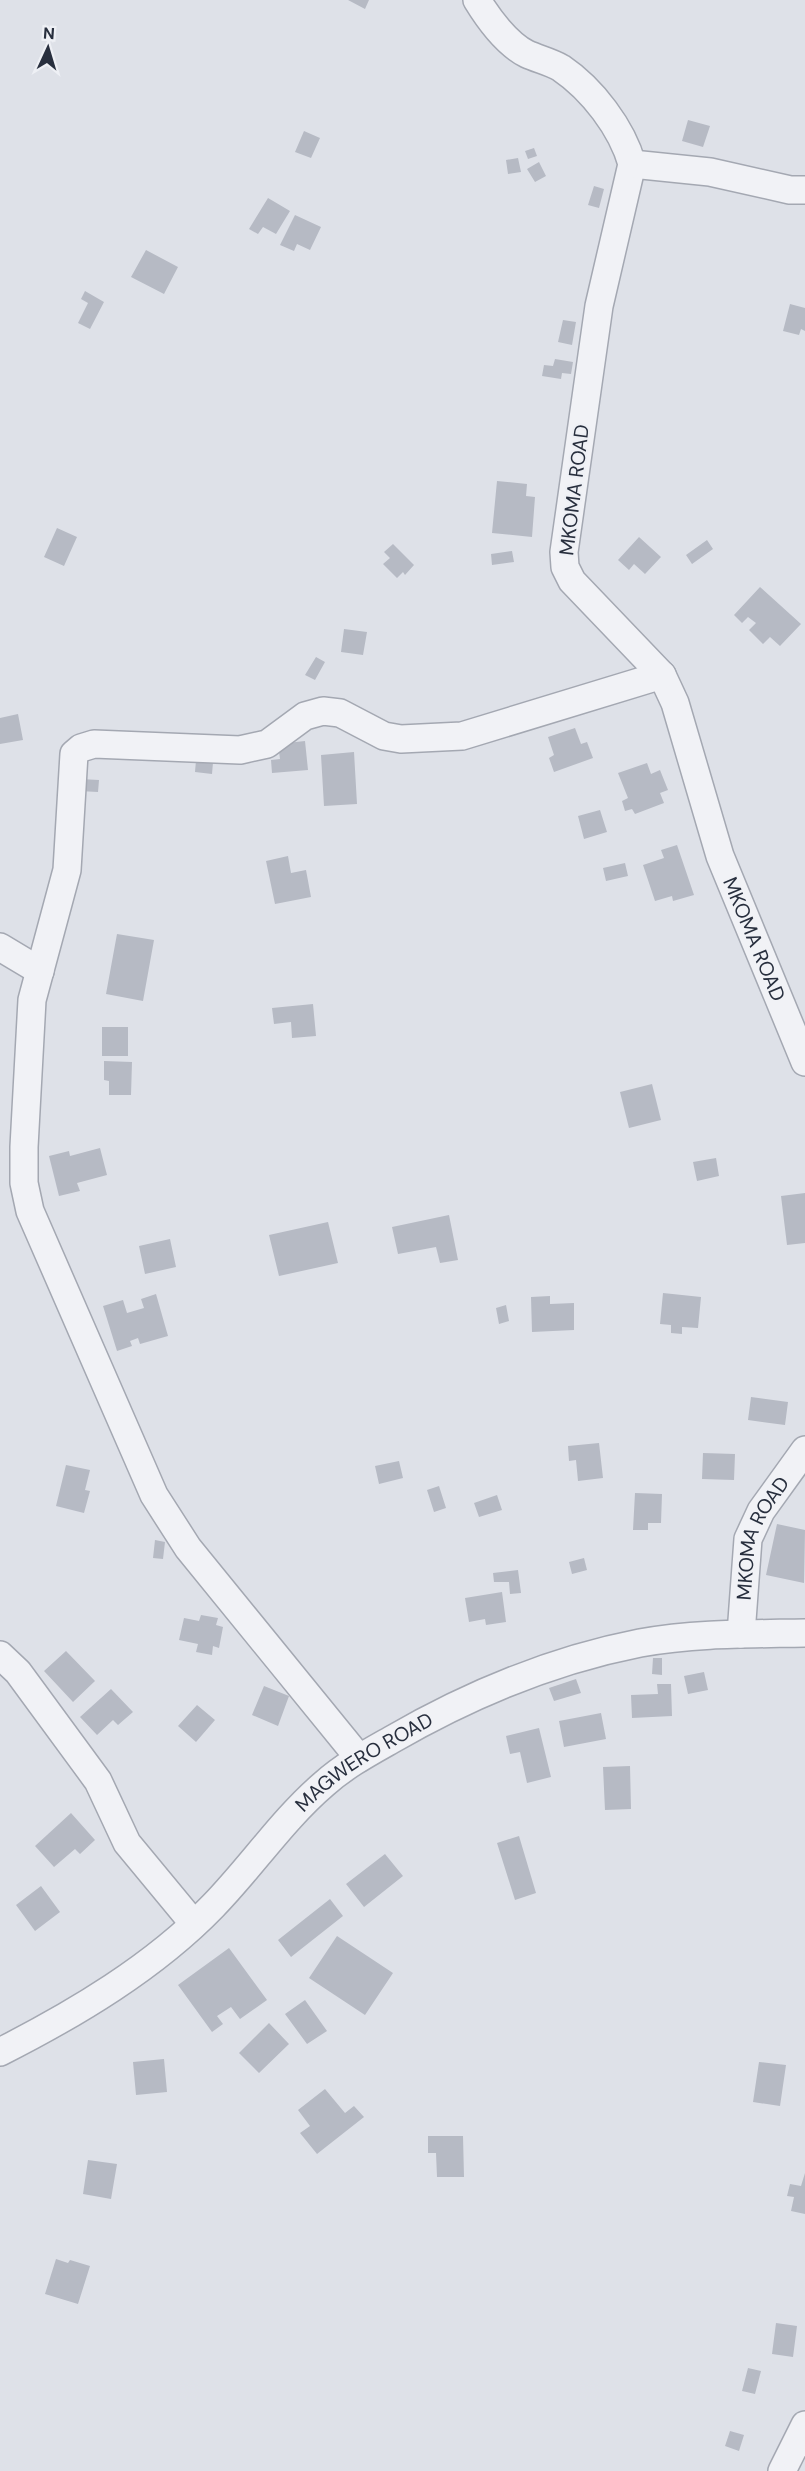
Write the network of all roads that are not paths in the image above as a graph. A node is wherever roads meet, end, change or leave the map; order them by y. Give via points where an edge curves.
1 (477, 0) edge
2 (632, 164) junction
3 (805, 190) edge
4 (662, 675) junction
5 (0, 947) edge
6 (40, 971) junction
7 (805, 1062) edge
8 (805, 1450) edge
9 (805, 1633) edge
10 (741, 1634) junction
11 (0, 1655) edge
12 (359, 1758) junction
13 (194, 1924) junction
14 (0, 2052) edge
15 (805, 2424) edge
16 (782, 2471) edge

1 - 2 street via 524,53 559,66 587,91 620,134
2 - 3 street via 710,172
2 - 4 street, MKOMA ROAD via 598,306 565,567 572,581
4 - 6 street via 462,736 384,736 340,713 323,711 305,716 267,744 240,750 94,744 81,748 74,754 67,870
4 - 7 street, MKOMA ROAD via 675,703 720,856
5 - 6 street
6 - 12 street via 32,1000 24,1147 24,1183 30,1211 154,1495 188,1548
8 - 10 street, MKOMA ROAD via 761,1511 748,1539
9 - 10 street, MAGWERO ROAD
10 - 12 street, MAGWERO ROAD via 641,1643 568,1663 485,1692
11 - 13 street via 18,1672 98,1781 127,1843
12 - 13 street, MAGWERO ROAD via 315,1791
13 - 14 street, MAGWERO ROAD via 79,2009
15 - 16 street

